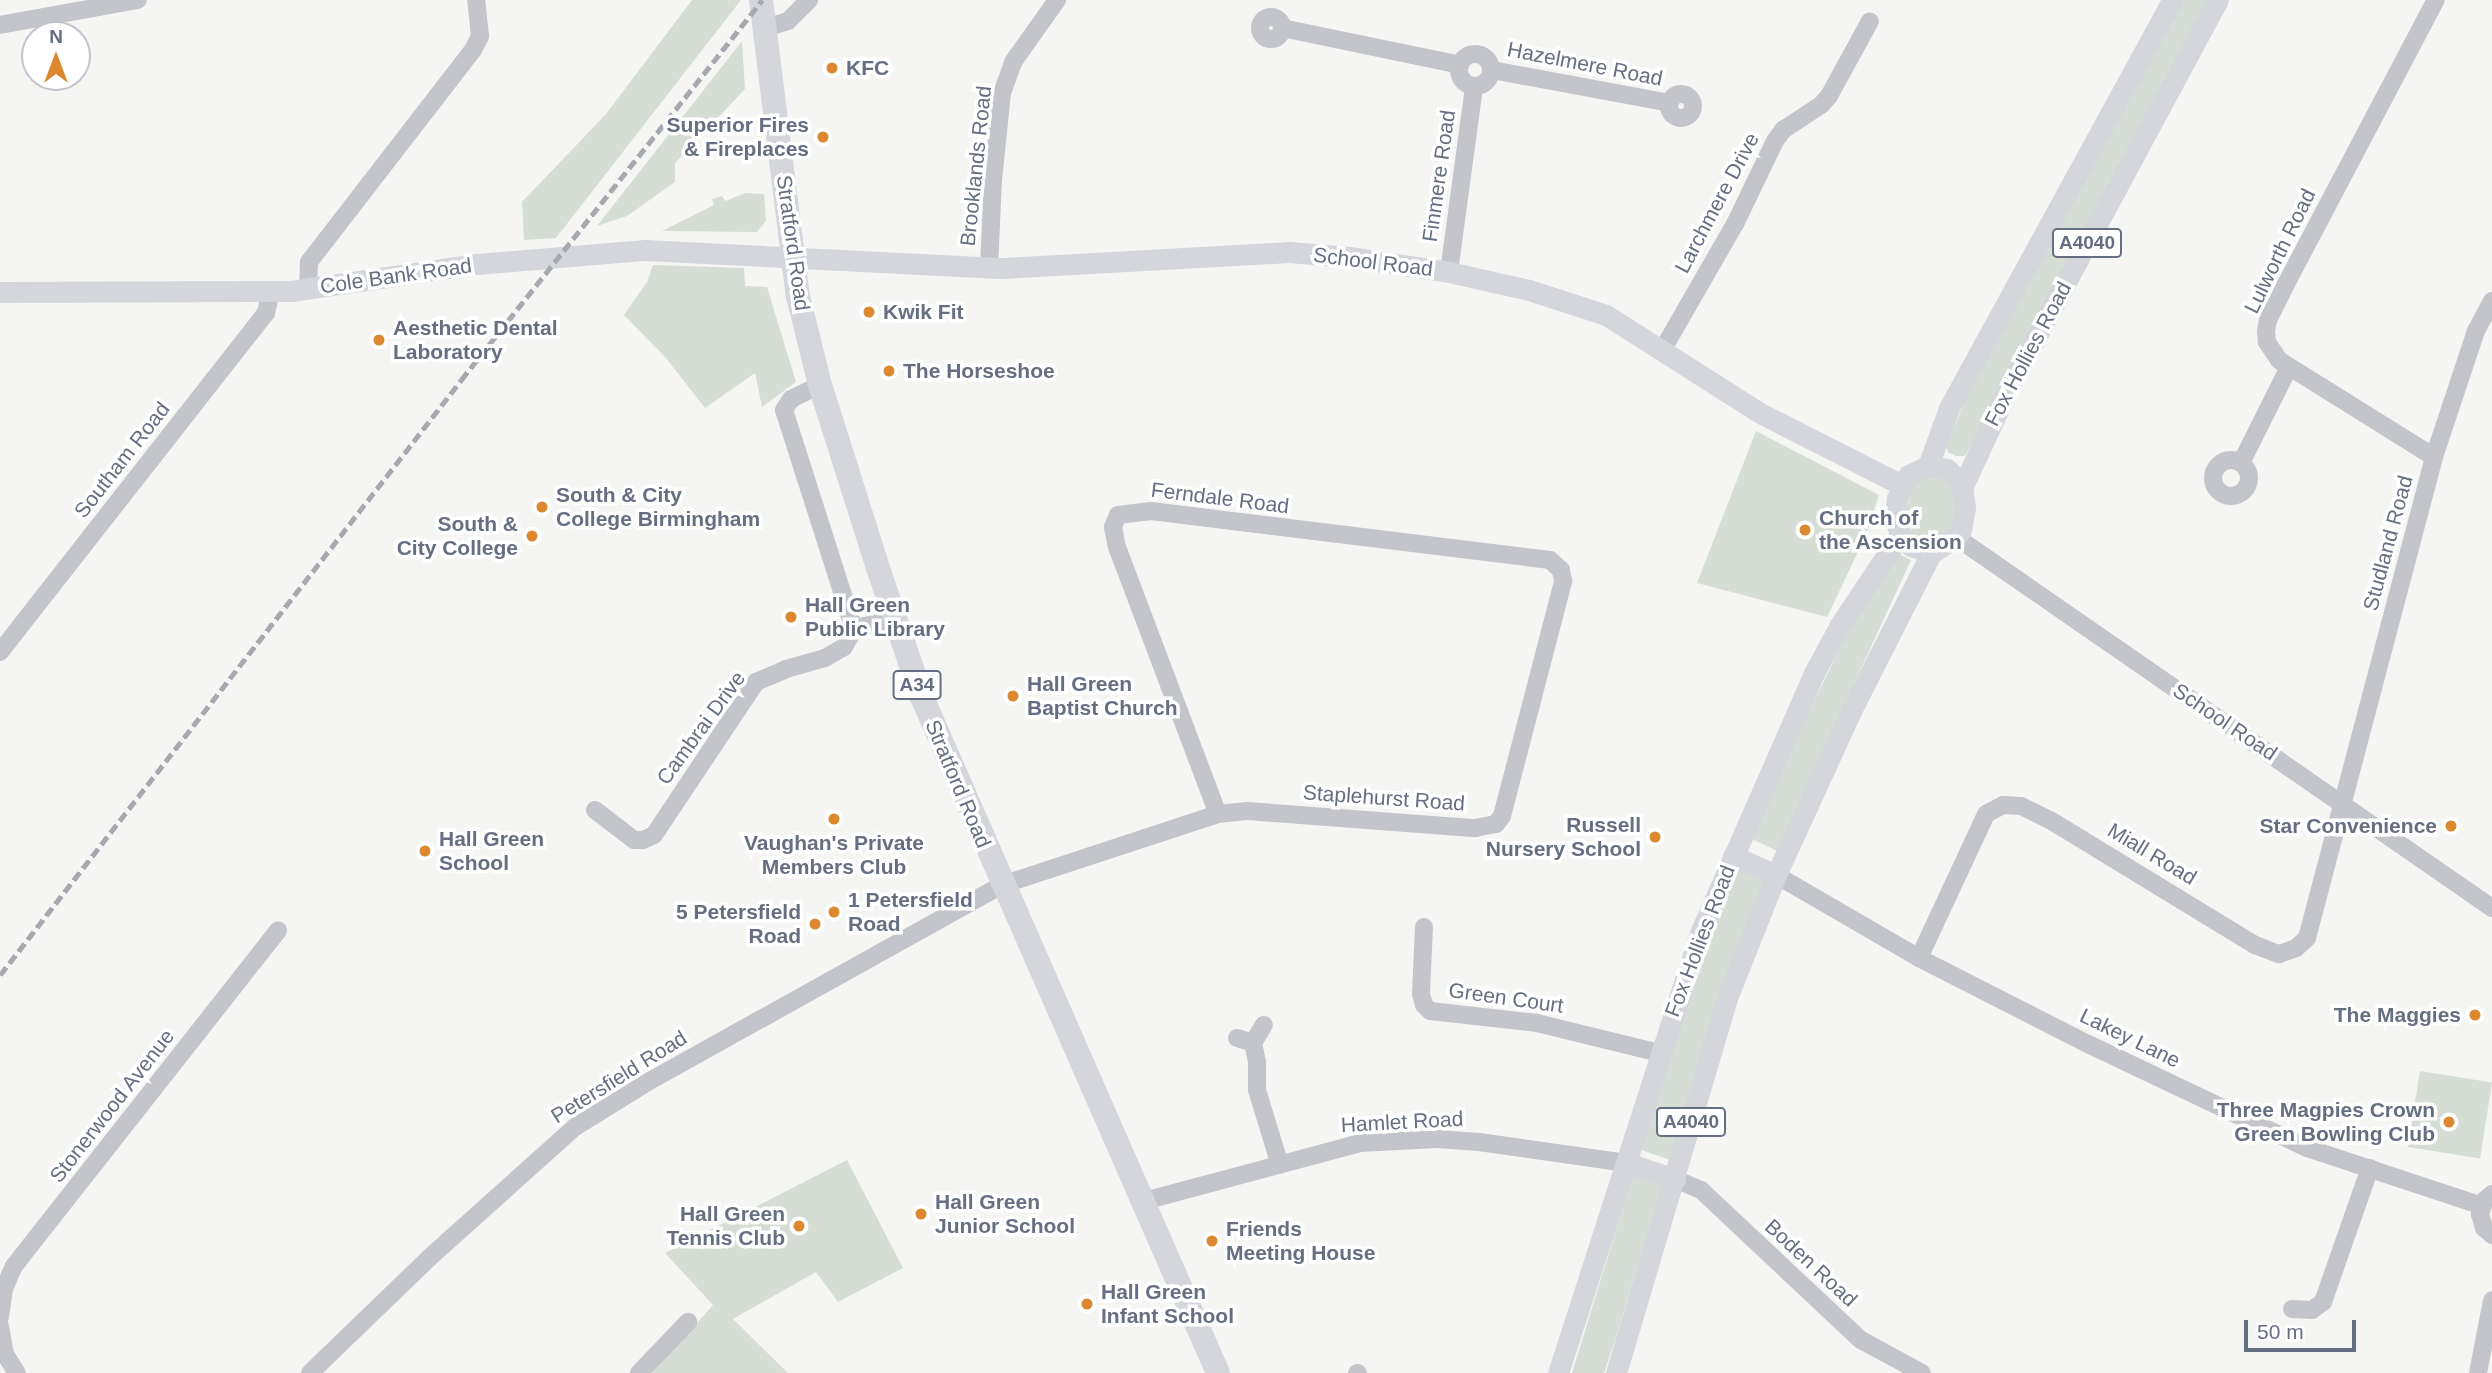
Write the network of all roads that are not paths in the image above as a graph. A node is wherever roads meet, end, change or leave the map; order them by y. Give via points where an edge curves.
1 (138, 0) edge
2 (476, 0) edge
3 (810, 0) edge
4 (1057, 0) edge
5 (2172, 0) edge
6 (2218, 0) edge
7 (2436, 0) edge
8 (763, 16) edge
9 (1870, 21) dead end
10 (0, 25) edge
11 (1282, 28) dead end
12 (1460, 65) junction
13 (1492, 69) junction
14 (1474, 86) junction
15 (1670, 103) dead end
16 (792, 256) junction
17 (989, 268) junction
18 (1449, 272) junction
19 (308, 289) junction
20 (0, 292) edge
21 (271, 292) junction
22 (2492, 301) edge
23 (1663, 349) junction
24 (2289, 367) junction
25 (820, 385) junction
26 (2434, 457) junction
27 (2241, 463) dead end
28 (1928, 466) junction
29 (1902, 485) junction
30 (1962, 488) junction
31 (1900, 535) junction
32 (1956, 537) junction
33 (1931, 553) junction
34 (1550, 560) joint
35 (895, 618) junction
36 (855, 629) junction
37 (1, 649) edge
38 (2342, 802) junction
39 (595, 810) dead end
40 (1218, 814) junction
41 (1733, 856) junction
42 (1776, 875) junction
43 (1002, 886) junction
44 (2492, 908) edge
45 (1424, 927) dead end
46 (278, 931) dead end
47 (1919, 958) junction
48 (1264, 1025) dead end
49 (1659, 1053) junction
50 (1627, 1163) junction
51 (1280, 1165) junction
52 (2370, 1168) junction
53 (1675, 1179) junction
54 (2487, 1200) edge
55 (1144, 1201) junction
56 (2492, 1235) edge
57 (2492, 1300) edge
58 (2292, 1309) dead end
59 (0, 1317) edge
60 (688, 1322) dead end
61 (0, 1326) edge
62 (1201, 1335) junction
63 (17, 1373) edge
64 (310, 1373) edge
65 (639, 1373) edge
66 (1204, 1373) edge
67 (1218, 1373) edge
68 (1558, 1373) edge
69 (1616, 1373) edge
70 (1922, 1373) edge
71 (2478, 1373) edge

1 - 10 street
2 - 19 street via 480,36 473,50 309,262
3 - 8 street via 788,21
4 - 17 street, Brooklands Road via 1013,62 1002,93
5 - 28 main road, Fox Hollies Road / A4040 via 1949,408
6 - 30 main road, Fox Hollies Road / A4040 via 2004,397
7 - 24 street, Lulworth Road via 2268,320 2267,342
8 - 16 highway, Stratford Road / A34
9 - 23 street, Larchmere Drive via 1829,96 1775,141 1735,224
11 - 12 street, Hazelmere Road
12 - 13 street, Hazelmere Road via 1467,56 1478,54 1488,59
12 - 14 street via 1462,79
13 - 14 street, Hazelmere Road via 1489,80
13 - 15 street, Hazelmere Road
14 - 18 street, Finmere Road
16 - 17 main road, School Road
16 - 19 main road, Cole Bank Road via 645,250 588,253
16 - 25 highway, Stratford Road / A34
17 - 18 main road, School Road via 1289,252
18 - 23 main road, School Road via 1529,290 1606,315
19 - 21 main road, Cole Bank Road
20 - 21 main road, Cole Bank Road
21 - 37 street, Southam Road via 266,313
22 - 26 street, Studland Road via 2476,331
23 - 29 main road, School Road via 1758,412
24 - 26 street, Lulworth Road
24 - 27 street
25 - 35 highway, Stratford Road / A34
25 - 36 street via 791,399 784,410
26 - 38 street, Studland Road
28 - 29 main road via 1914,471
28 - 30 main road via 1947,469
29 - 31 main road via 1895,508
30 - 32 main road via 1965,517
31 - 33 main road
31 - 41 main road, Fox Hollies Road / A4040 via 1813,675
32 - 33 main road
32 - 38 street, School Road
33 - 42 main road, A4040
34 - 40 street, Staplehurst Road via 1563,581 1502,816 1496,824 1475,828 1247,811
34 - 40 street, Ferndale Road via 1152,511 1118,514 1113,527 1117,547
35 - 36 street
35 - 43 highway, Stratford Road / A34 via 921,695
36 - 39 street, Cambrai Drive via 844,647 835,652 757,682 654,835 634,840
38 - 44 street, School Road
38 - 47 street, Miall Road via 2307,938 2296,948 2279,954 2255,945 2050,820 2021,806 2003,805 1986,814
40 - 43 street, Staplehurst Road
41 - 42 main road
41 - 49 main road, Fox Hollies Road / A4040 via 1700,933
42 - 47 street, Lakey Lane
42 - 53 main road, A4040 via 1727,998
43 - 55 highway, Stratford Road / A34
43 - 64 street, Petersfield Road via 679,1064 575,1127
45 - 49 street, Green Court via 1421,994 1430,1011 1537,1023
46 - 59 street, Stonerwood Avenue via 14,1266 4,1289
47 - 52 street, Lakey Lane via 2308,1148
48 - 51 street via 1245,1040 1258,1062 1256,1090
49 - 50 main road, Fox Hollies Road / A4040
50 - 51 street, Hamlet Road via 1437,1139 1360,1143
50 - 53 main road
50 - 68 main road, Fox Hollies Road / A4040
51 - 55 street, Hamlet Road
52 - 54 street, Lakey Lane
52 - 58 street via 2323,1302 2312,1310
53 - 69 main road, A4040
53 - 70 street, Boden Road via 1702,1190 1861,1340
54 - 56 street via 2481,1221
55 - 62 highway, Stratford Road / A34
57 - 71 street
60 - 65 street
61 - 63 street via 5,1354
62 - 66 highway, Stratford Road / A34
62 - 67 highway, Stratford Road / A34

